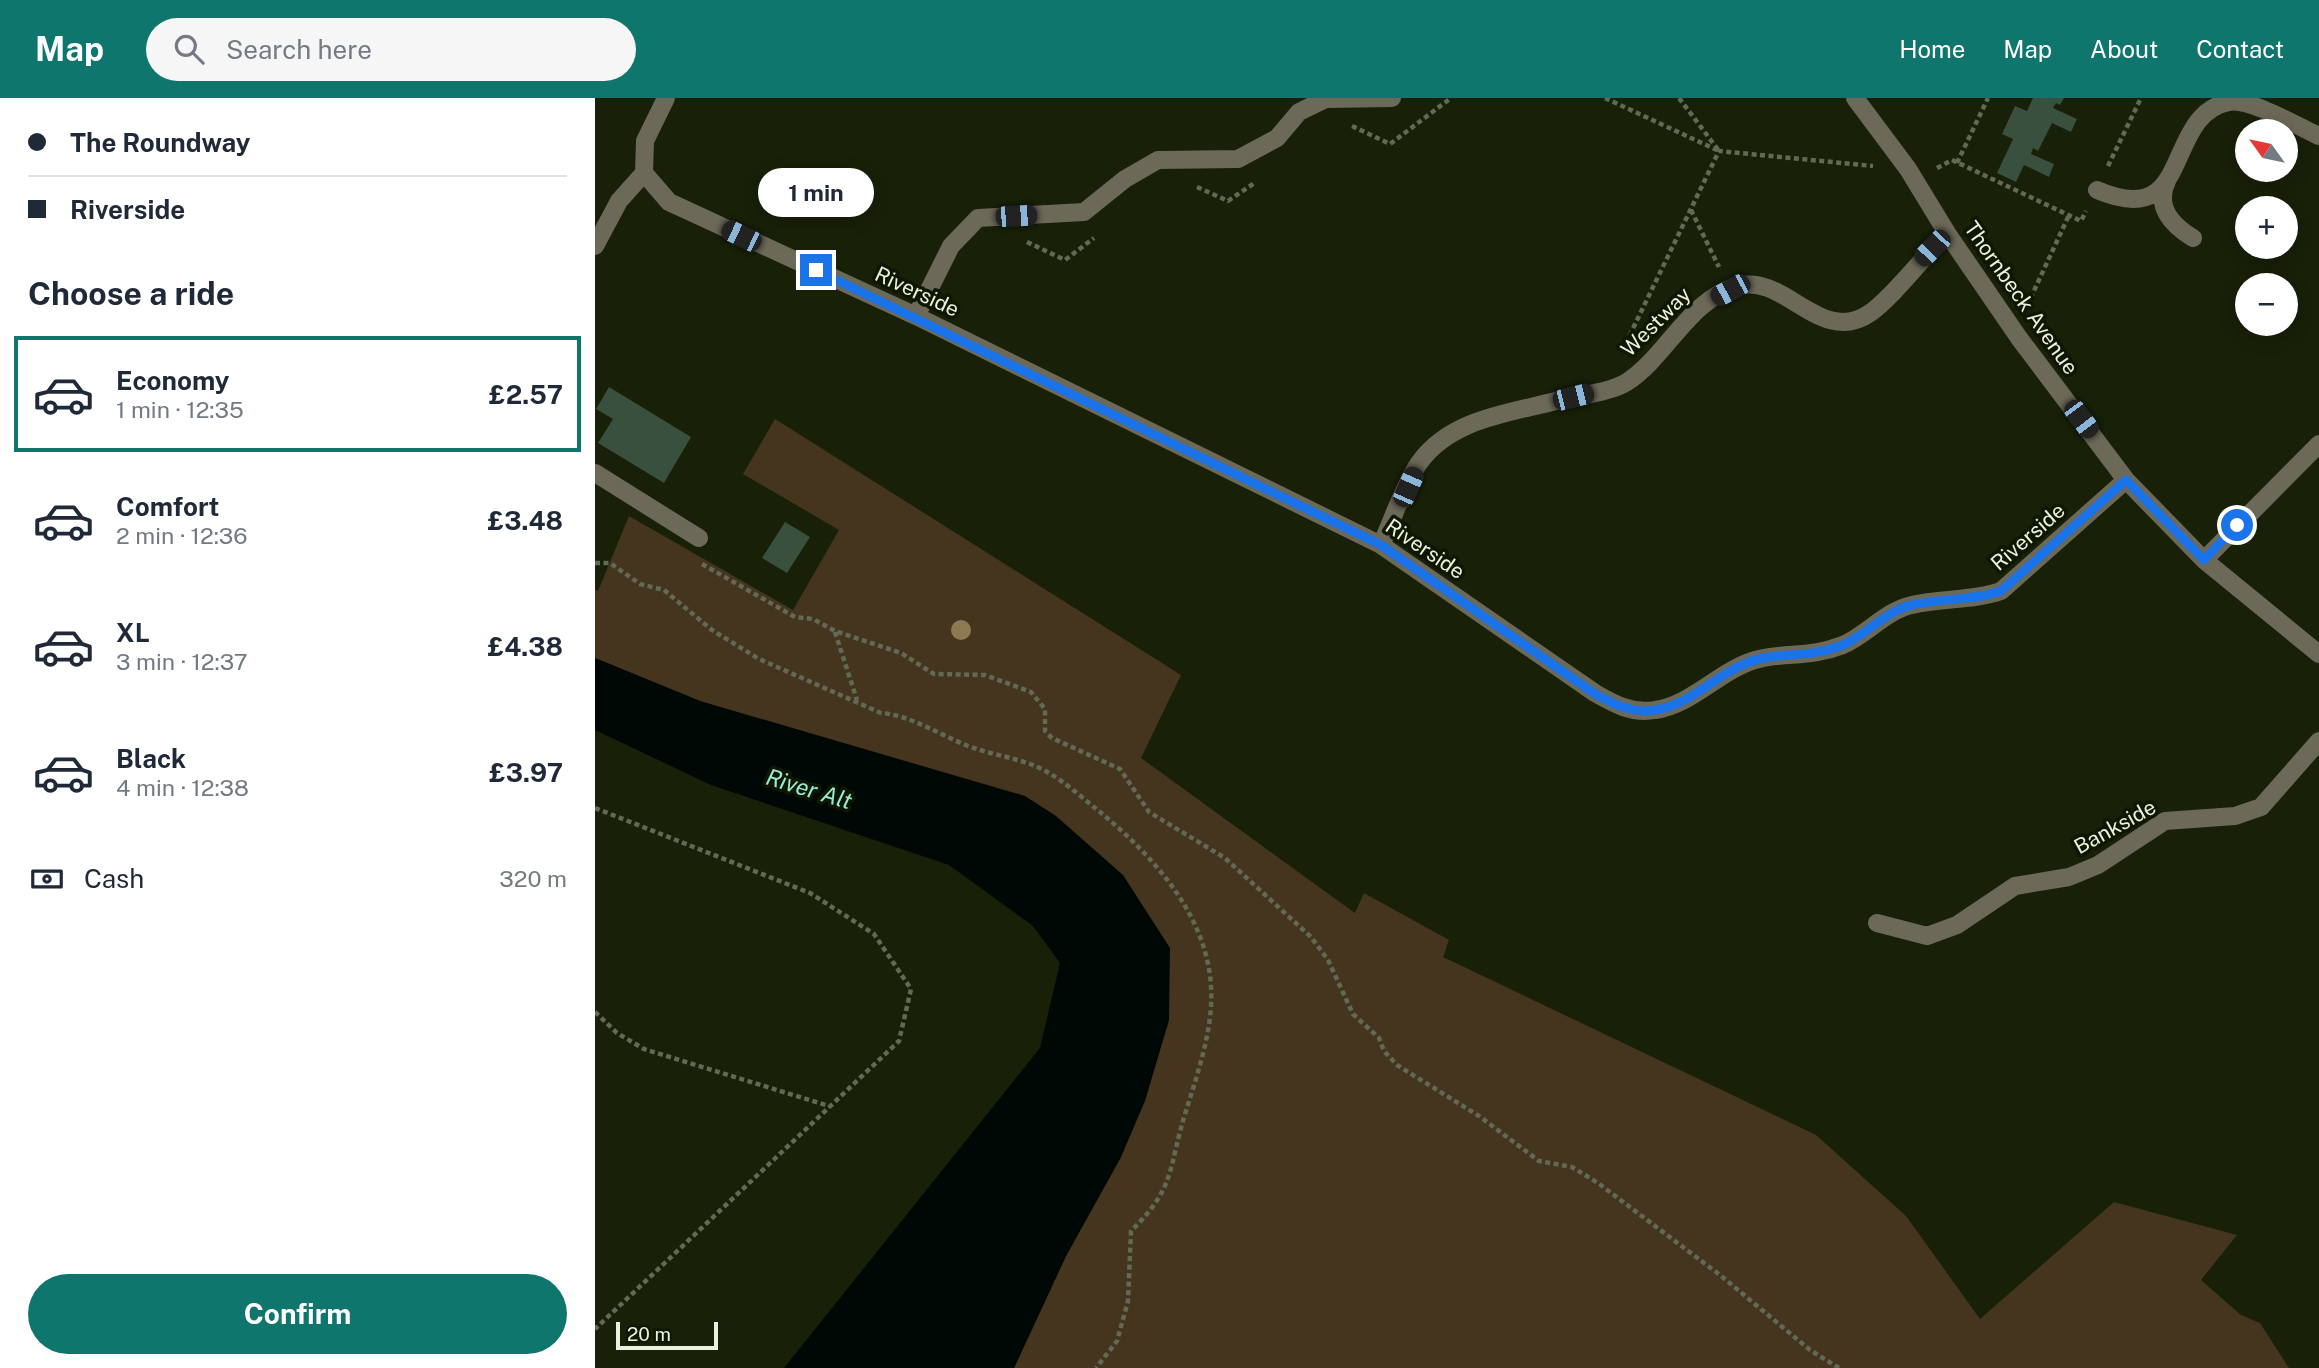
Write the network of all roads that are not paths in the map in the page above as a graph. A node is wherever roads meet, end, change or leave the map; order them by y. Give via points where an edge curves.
1 (666, 98) edge
2 (1392, 98) edge
3 (1862, 100) edge
4 (2319, 136) edge
5 (644, 173) junction
6 (2167, 181) junction
7 (2097, 190) road end
8 (1947, 233) junction
9 (2193, 238) dead end
10 (595, 246) edge
11 (915, 316) junction
12 (2319, 444) edge
13 (595, 473) edge
14 (2126, 480) junction
15 (699, 538) road end
16 (1381, 545) junction
17 (2204, 560) junction
18 (2319, 654) edge
19 (2319, 741) edge
20 (1877, 923) dead end

1 - 5 street via 645,141
2 - 11 street via 1326,99 1299,112 1277,138 1238,159 1158,160 1084,212 978,218 951,246
3 - 8 street, Thornbeck Avenue
4 - 6 street via 2247,103 2231,101 2200,120
5 - 10 street via 619,201
5 - 11 street, Riverside via 669,202
6 - 7 street via 2153,195 2139,200
6 - 9 street via 2162,197 2165,212 2176,227
8 - 14 street, Thornbeck Avenue
8 - 16 street, Westway via 1871,313 1852,322 1828,320 1771,288 1755,284 1730,290 1707,301 1625,383 1460,426 1418,464
11 - 16 street, Riverside
12 - 17 street
13 - 15 street
14 - 16 street, Riverside via 2001,591 1909,605 1846,643 1814,655 1759,659 1672,706 1653,711 1623,708 1595,694
14 - 17 street, Thornbeck Avenue
17 - 18 street, Thornbeck Avenue
19 - 20 street, Bankside via 2261,807 2235,816 2165,821 2098,864 2069,877 2015,886 1957,925 1927,936

